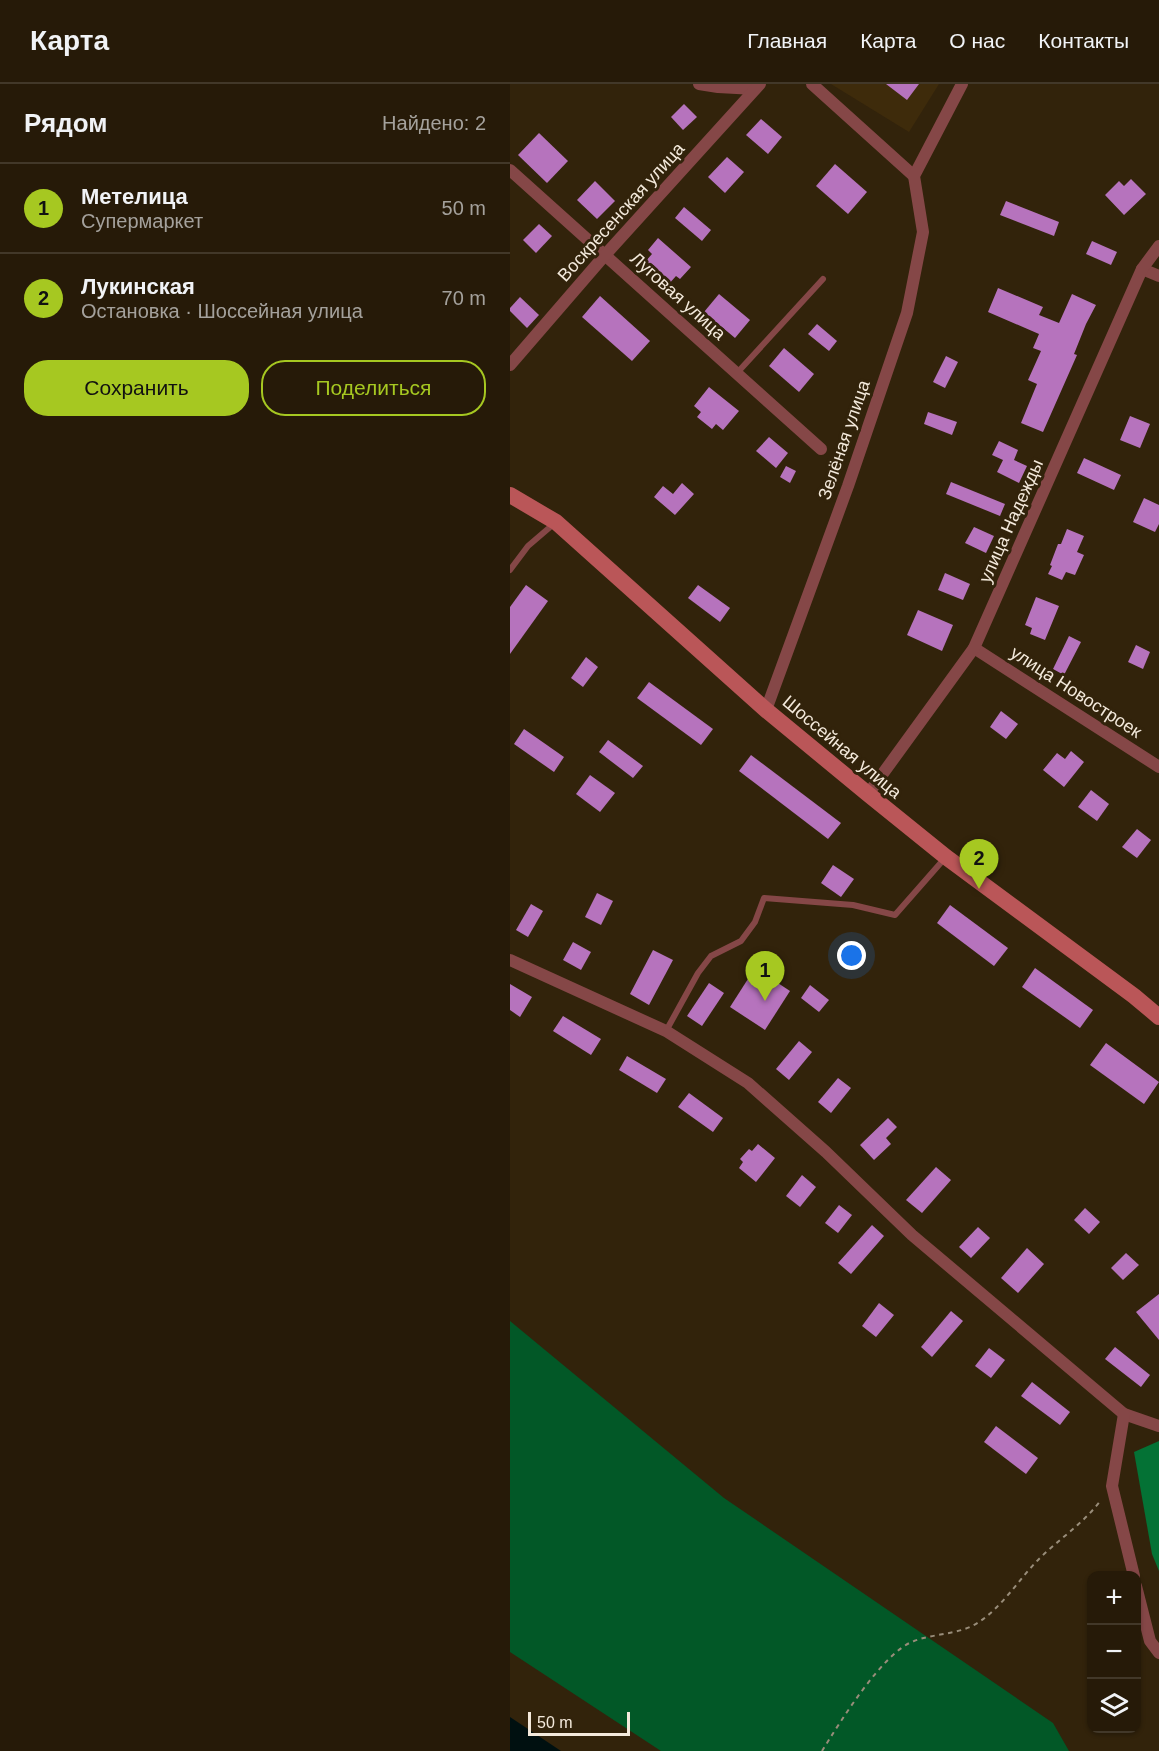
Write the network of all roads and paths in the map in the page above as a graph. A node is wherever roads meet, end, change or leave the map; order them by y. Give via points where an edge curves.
1 (699, 84) edge
2 (962, 84) edge
3 (758, 86) edge
4 (816, 87) edge
5 (510, 170) edge
6 (914, 176) junction
7 (1159, 246) edge
8 (605, 255) junction
9 (1142, 269) junction
10 (1159, 276) edge
11 (823, 279) dead end
12 (510, 365) edge
13 (737, 373) junction
14 (822, 448) dead end
15 (510, 495) edge
16 (556, 522) junction
17 (510, 570) edge
18 (974, 648) junction
19 (766, 710) junction
20 (1159, 767) edge
21 (868, 794) junction
22 (946, 857) junction
23 (510, 960) edge
24 (1159, 1017) edge
25 (666, 1031) junction
26 (1124, 1413) junction
27 (1159, 1426) edge
28 (1112, 1486) junction
29 (1133, 1571) edge
30 (1141, 1603) edge
31 (1159, 1653) edge
32 (822, 1751) edge

1 - 3 street
2 - 6 street
3 - 8 street, Воскресенская улица
4 - 6 street
5 - 8 street, Луговая улица
6 - 19 street, Зелёная улица via 923,232 907,313
7 - 9 street, улица Надежды
8 - 12 street, Воскресенская улица
8 - 13 street, Луговая улица
9 - 10 street
9 - 18 street, улица Надежды
11 - 13 lane
13 - 14 street, Луговая улица
15 - 16 main road, Шоссейная улица
16 - 17 lane via 528,546
16 - 19 main road, Шоссейная улица
18 - 20 street, улица Новостроек
18 - 21 street, улица Надежды
19 - 21 main road, Шоссейная улица
21 - 22 main road, Шоссейная улица
22 - 24 main road, Шоссейная улица
22 - 25 lane via 895,915 853,905 764,898 755,922 741,941 711,956
23 - 25 street
25 - 26 street via 748,1083 912,1235
26 - 27 street
26 - 28 street
28 - 29 street
28 - 32 path via 1092,1512 1050,1549 980,1622 967,1629 912,1641 896,1651
30 - 31 street via 1150,1641

